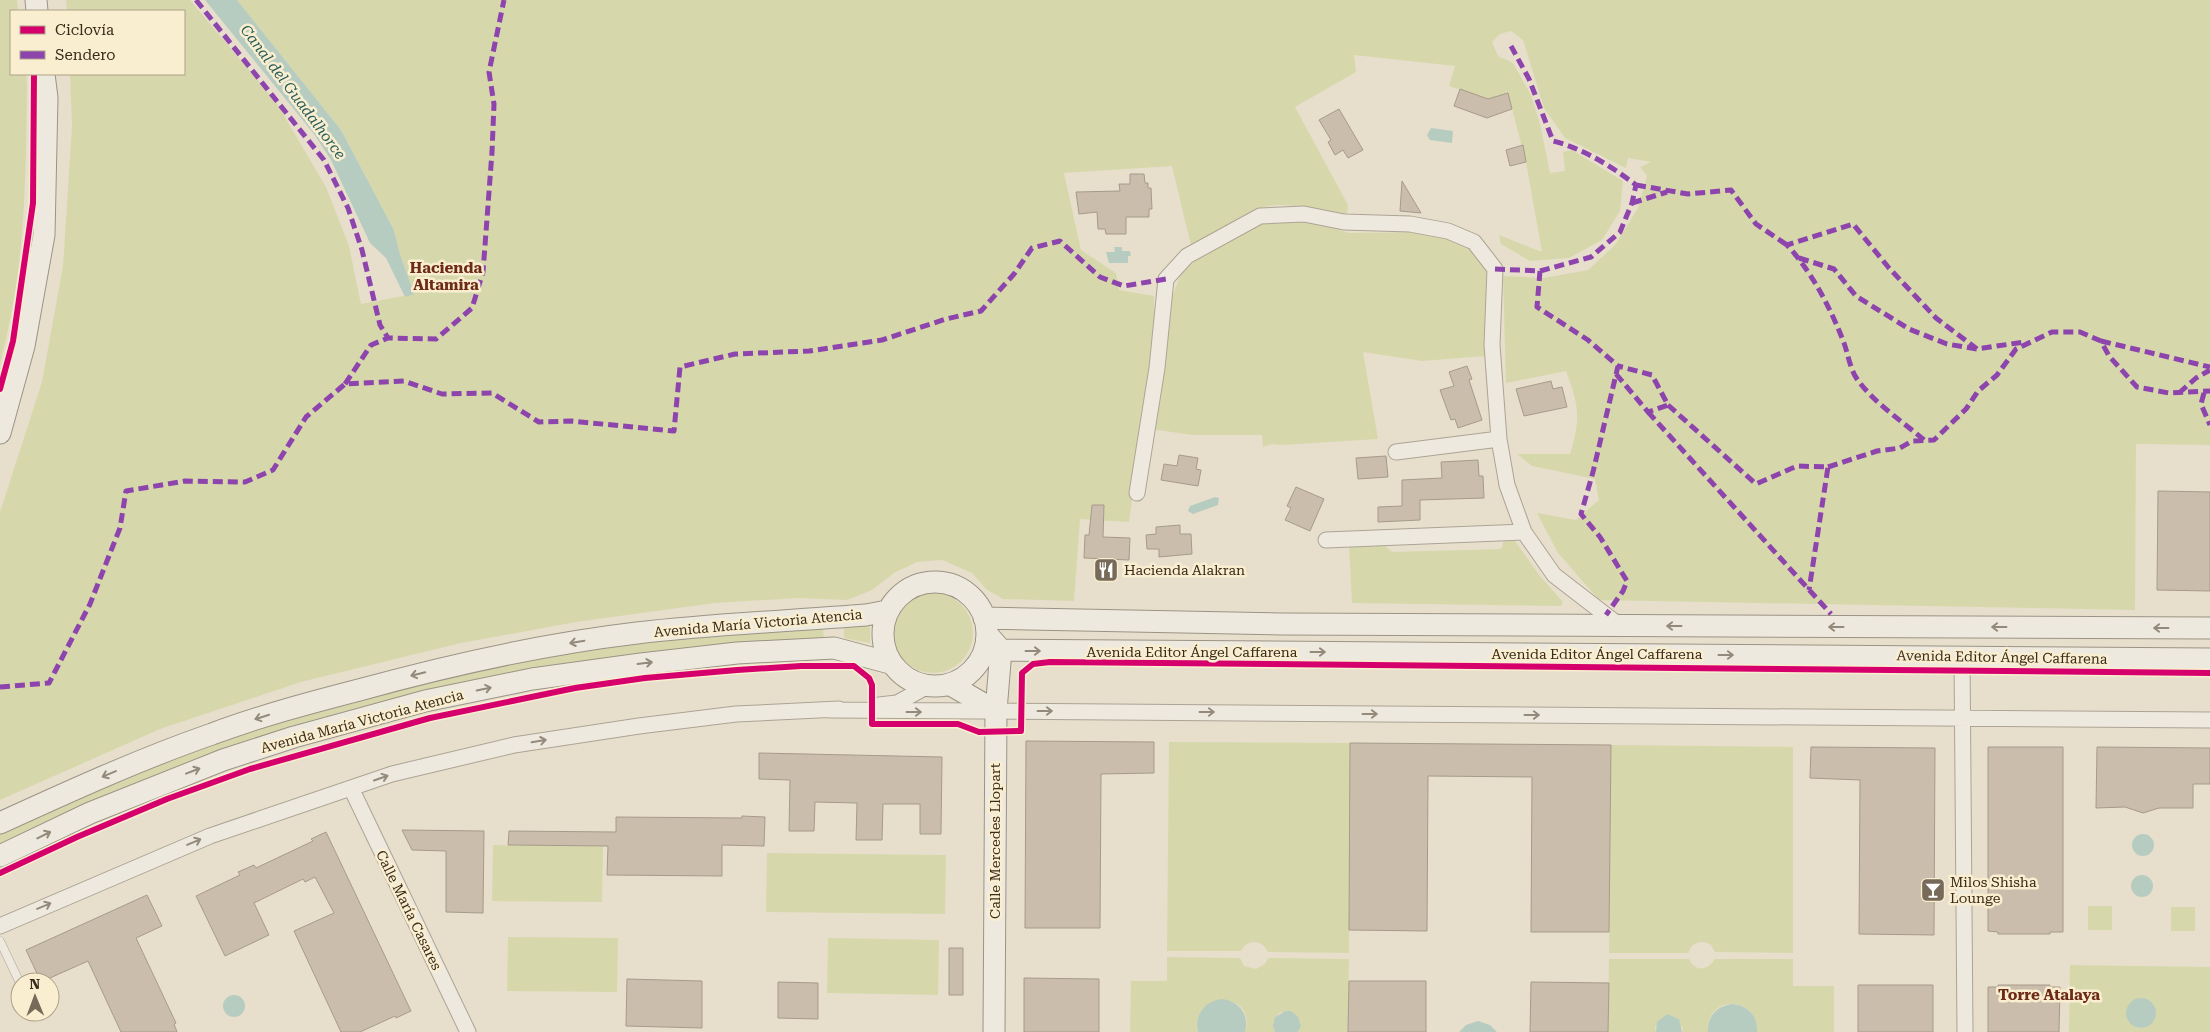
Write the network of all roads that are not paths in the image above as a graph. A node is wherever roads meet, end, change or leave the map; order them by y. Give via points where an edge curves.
1 (44, 75) edge
2 (0, 433) edge
3 (1499, 439) junction
4 (1396, 452) dead end
5 (1137, 493) dead end
6 (1524, 532) junction
7 (1326, 540) dead end
8 (887, 611) junction
9 (1620, 626) junction
10 (2210, 628) edge
11 (989, 638) junction
12 (1962, 656) junction
13 (2210, 659) edge
14 (890, 663) junction
15 (949, 684) junction
16 (928, 686) junction
17 (830, 710) junction
18 (996, 711) junction
19 (1964, 717) junction
20 (2210, 720) edge
21 (351, 788) junction
22 (0, 823) edge
23 (0, 856) edge
24 (0, 926) edge
25 (0, 941) edge
26 (15, 972) edge
27 (468, 1032) edge
28 (994, 1032) edge
29 (1965, 1032) edge

1 - 2 main road via 47,98 44,235 24,346
3 - 4 street
3 - 5 street, Avenida Editor Ángel Caffarena via 1492,345 1495,269 1474,242 1448,231 1410,224 1344,222 1304,214 1260,216 1187,256 1166,279 1157,368
3 - 6 street, Avenida Editor Ángel Caffarena via 1507,485
6 - 7 street
6 - 9 street, Avenida Editor Ángel Caffarena via 1554,575
8 - 11 main road via 908,588 922,583 953,585 967,592 978,604
8 - 14 main road via 882,637
8 -> 22 main road, Avenida María Victoria Atencia via 635,633 526,650 418,674 286,709 212,733 139,761
10 -> 9 main road, Avenida Editor Ángel Caffarena
9 - 11 main road, Avenida Editor Ángel Caffarena via 1281,624
11 -> 12 main road, Avenida Editor Ángel Caffarena
11 - 15 main road via 971,672
11 - 18 main road, Calle Mercedes Llopart
12 - 13 main road, Avenida Editor Ángel Caffarena
12 - 19 street
14 - 16 main road via 906,678
23 -> 14 main road, Avenida María Victoria Atencia via 90,813 223,760 425,701 532,680 737,653 834,648
15 - 16 main road
15 - 18 main road
16 - 17 street via 897,703
17 -> 18 street
21 -> 17 street via 392,774 514,745 736,714
18 -> 19 street
18 - 28 main road, Calle Mercedes Llopart
19 - 20 street
19 - 29 street
24 -> 21 street via 210,836
21 - 27 street, Calle María Casares
25 - 26 lane

